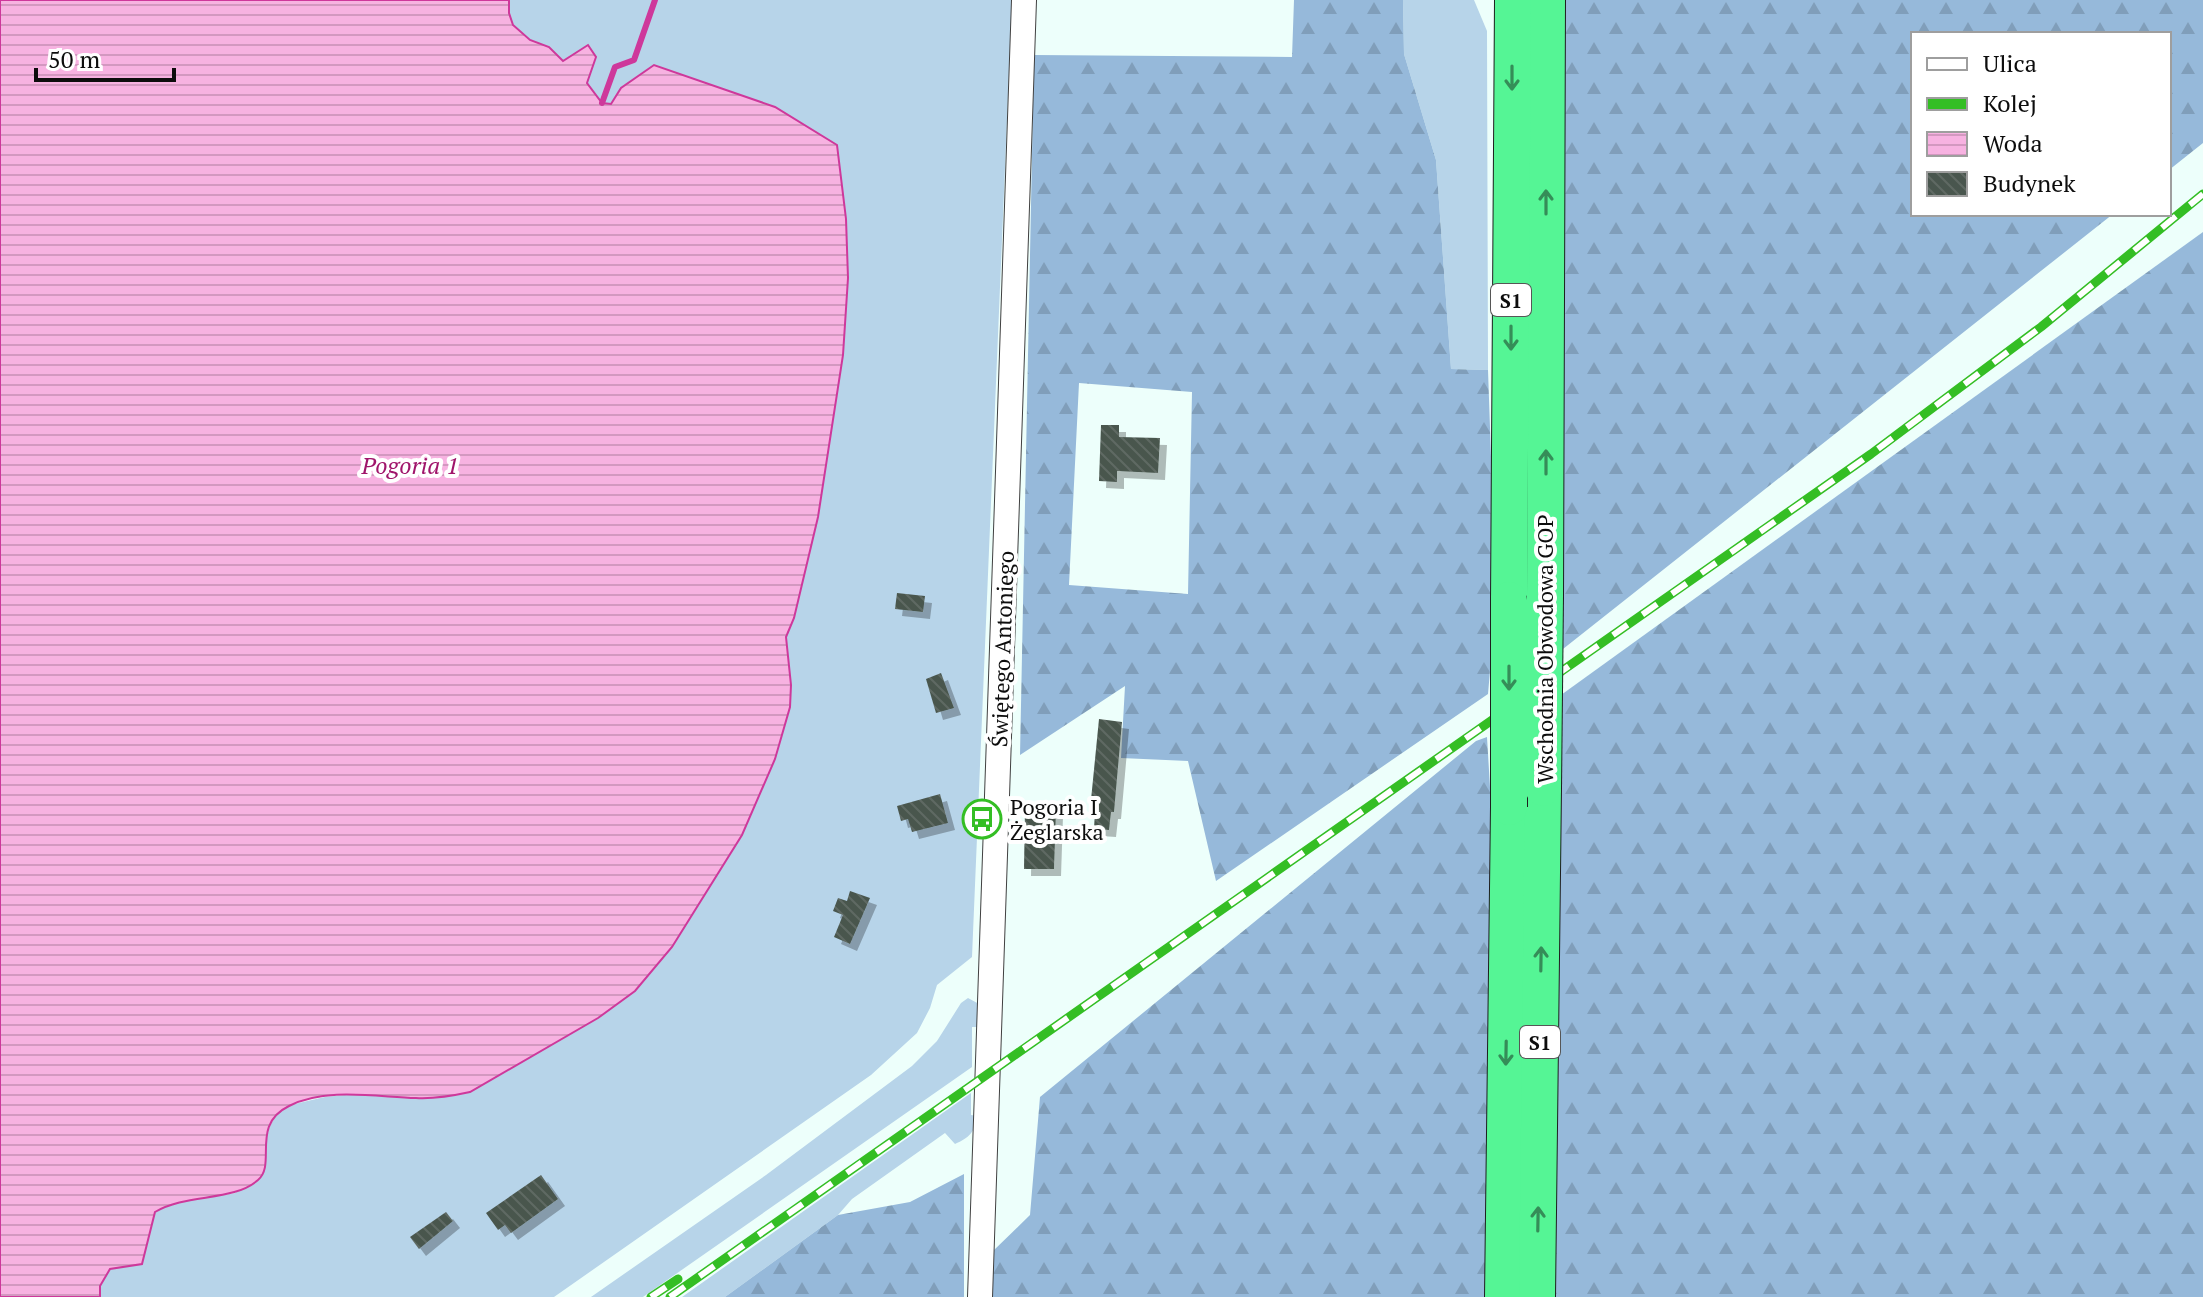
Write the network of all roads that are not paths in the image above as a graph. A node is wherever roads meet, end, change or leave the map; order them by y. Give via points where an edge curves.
1 (1024, 0) edge
2 (1513, 0) edge
3 (1547, 0) edge
4 (980, 1297) edge
5 (1503, 1297) edge
6 (1537, 1297) edge

1 - 4 street, Świętego Antoniego
2 -> 5 highway, Wschodnia Obwodowa GOP / S1, bridge
6 -> 3 highway, Wschodnia Obwodowa GOP / S1, bridge

